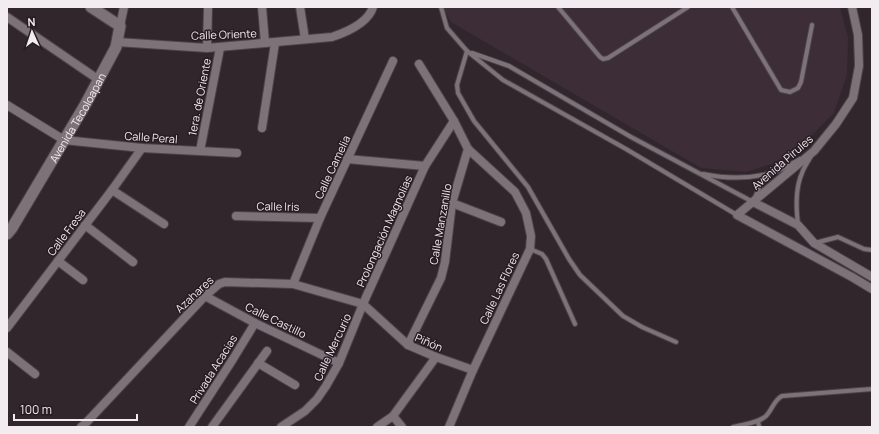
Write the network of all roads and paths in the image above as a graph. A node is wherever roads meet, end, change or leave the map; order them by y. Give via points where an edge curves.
1 (91, 7) edge
2 (124, 7) edge
3 (208, 7) edge
4 (262, 7) edge
5 (300, 7) edge
6 (373, 7) edge
7 (441, 7) edge
8 (558, 7) edge
9 (688, 7) edge
10 (732, 7) edge
11 (852, 7) edge
12 (7, 17) edge
13 (812, 25) dead end
14 (120, 26) junction
15 (305, 40) junction
16 (117, 42) junction
17 (275, 42) junction
18 (265, 44) junction
19 (207, 48) junction
20 (220, 48) junction
21 (467, 51) junction
22 (393, 61) dead end
23 (419, 64) dead end
24 (99, 80) junction
25 (7, 105) edge
26 (454, 121) junction
27 (262, 128) dead end
28 (64, 140) junction
29 (142, 148) junction
30 (468, 149) junction
31 (200, 151) junction
32 (814, 151) junction
33 (237, 153) dead end
34 (347, 159) junction
35 (424, 166) junction
36 (698, 173) junction
37 (767, 174) junction
38 (112, 190) junction
39 (753, 202) junction
40 (452, 203) junction
41 (737, 215) junction
42 (236, 216) dead end
43 (320, 218) junction
44 (501, 222) dead end
45 (164, 224) dead end
46 (86, 225) junction
47 (798, 225) junction
48 (9, 229) edge
49 (814, 243) junction
50 (530, 249) junction
51 (872, 250) edge
52 (58, 260) junction
53 (133, 262) dead end
54 (857, 269) junction
55 (852, 277) junction
56 (872, 277) edge
57 (84, 280) dead end
58 (293, 284) junction
59 (872, 289) edge
60 (205, 296) junction
61 (363, 304) junction
62 (255, 323) junction
63 (575, 324) dead end
64 (7, 328) edge
65 (676, 342) dead end
66 (408, 345) junction
67 (267, 351) dead end
68 (7, 352) edge
69 (436, 357) junction
70 (258, 363) junction
71 (339, 363) junction
72 (472, 372) junction
73 (35, 374) dead end
74 (295, 386) dead end
75 (872, 389) edge
76 (394, 416) junction
77 (758, 421) junction
78 (81, 427) edge
79 (189, 427) edge
80 (212, 427) edge
81 (281, 427) edge
82 (377, 427) edge
83 (402, 427) edge
84 (449, 427) edge
85 (733, 427) edge
86 (759, 427) edge

1 - 14 street
2 - 14 street
3 - 19 street
4 - 18 street
5 - 15 street
6 - 15 street, Calle Oriente via 371,13 359,25 342,34
7 - 21 lane via 447,28
8 - 9 lane via 603,59
10 - 13 lane via 781,90 790,92 798,88 801,82
11 - 32 street, Avenida Pirules via 858,35 859,66 853,98
12 - 24 street
14 - 16 street, Avenida Tecoloapan
15 - 17 street, Calle Oriente
16 - 19 street, Calle Oriente
16 - 24 street, Avenida Tecoloapan
17 - 18 street, Calle Oriente
17 - 27 street
18 - 20 street, Calle Oriente
19 - 20 street, Calle Oriente
20 - 31 street, 1era. de Oriente
21 - 36 lane via 508,66
21 - 41 lane via 503,80
21 - 65 lane via 457,85 458,93 474,121 528,187 569,259 580,274 623,316
22 - 34 street, Calle Camelia
23 - 26 street
24 - 28 street, Avenida Tecoloapan
25 - 28 street
26 - 30 street
26 - 35 street, Prolongación Magnolias
28 - 29 street, Calle Peral
28 - 48 street, Avenida Tecoloapan
29 - 31 street, Calle Peral
29 - 38 street, Calle Fresa
30 - 40 street, Calle Manzanillo
30 - 50 street, Calle Las Flores via 515,192 526,213 531,236
31 - 33 street, Calle Peral
32 - 37 lane
32 - 39 street, Avenida Pirules
32 - 47 lane via 802,173 797,195
34 - 35 street, Prolongación Magnolias
34 - 43 street, Calle Camelia
35 - 61 street, Prolongación Magnolias
36 - 37 lane via 739,178
36 - 39 lane
37 - 39 lane
38 - 45 street
38 - 46 street, Calle Fresa
39 - 41 street, Avenida Pirules
39 - 47 street
40 - 44 street
40 - 66 street, Calle Manzanillo via 441,278
41 - 55 street
42 - 43 street, Calle Iris
43 - 58 street, Calle Camelia
46 - 52 street, Calle Fresa
46 - 53 street
47 - 49 street
49 - 51 lane via 838,237
49 - 54 street
50 - 63 lane via 542,254 546,259
50 - 72 street, Calle Las Flores
52 - 57 street
52 - 64 street, Calle Fresa
54 - 55 street
54 - 56 street
55 - 59 street
58 - 60 street, Azahares via 225,282
58 - 61 street, Azahares
60 - 62 street, Calle Castillo
60 - 78 street, Azahares
61 - 66 street, Piñón
61 - 71 street, Calle Mercurio
62 - 71 street, Calle Castillo
62 - 79 street, Privada Acacias
66 - 69 street, Piñón
67 - 70 street
68 - 73 street
69 - 72 street, Piñón
69 - 76 street
70 - 74 street
70 - 80 street
71 - 81 street, Calle Mercurio via 317,399 305,411
72 - 84 street, Calle Las Flores
75 - 77 lane via 782,396
76 - 82 street
76 - 83 street
77 - 85 lane
77 - 86 lane

